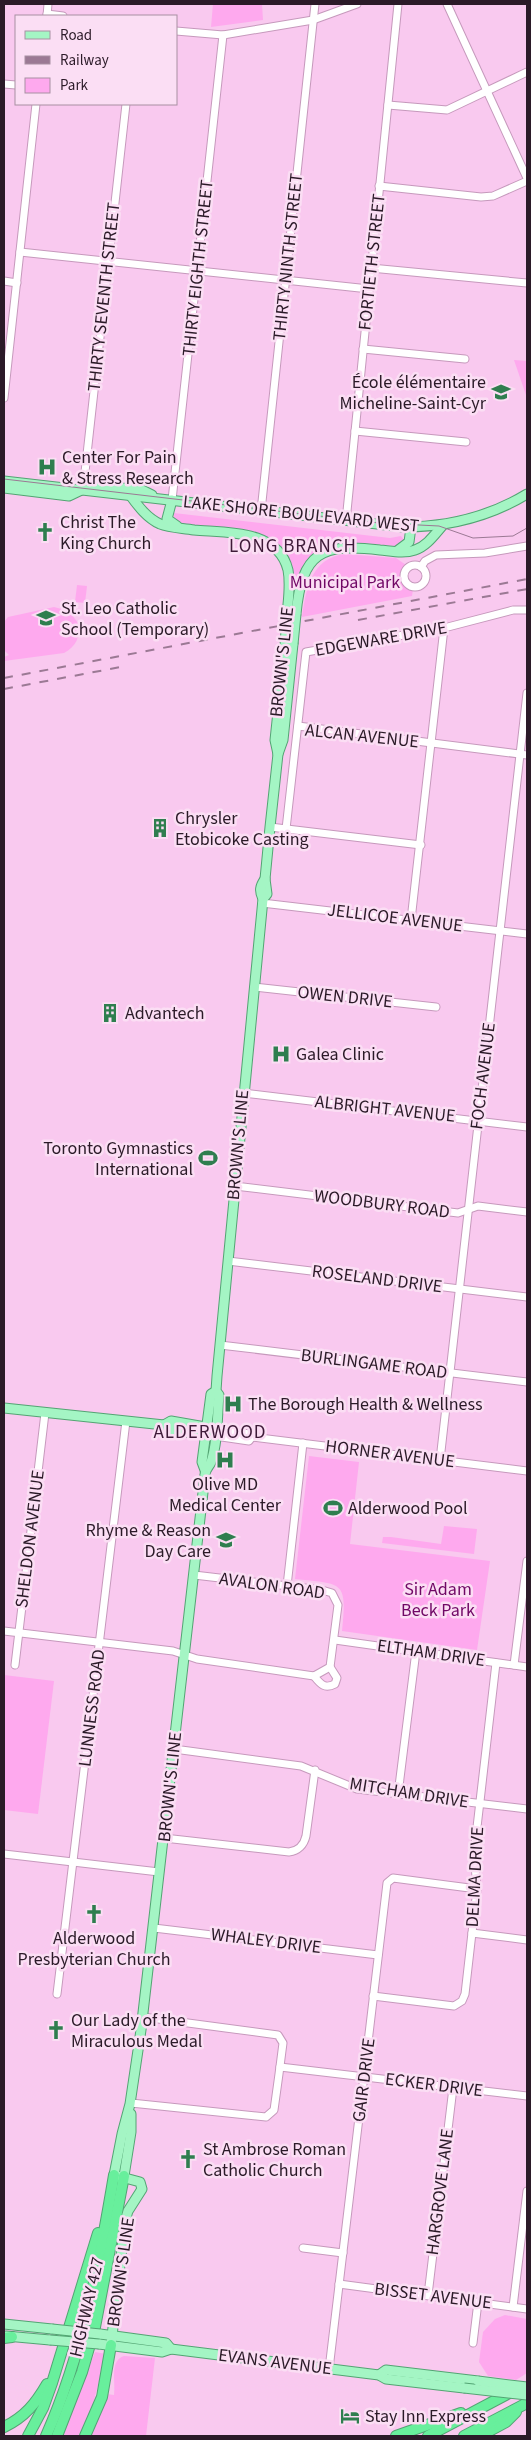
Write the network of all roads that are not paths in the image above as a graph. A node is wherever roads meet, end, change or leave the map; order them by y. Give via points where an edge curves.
1 (48, 4) edge
2 (315, 4) edge
3 (357, 4) edge
4 (398, 4) edge
5 (447, 4) edge
6 (47, 15) edge
7 (313, 20) junction
8 (178, 31) edge
9 (223, 35) junction
10 (527, 72) edge
11 (486, 92) junction
12 (36, 105) edge
13 (126, 105) edge
14 (388, 105) junction
15 (527, 180) edge
16 (379, 186) junction
17 (20, 252) junction
18 (108, 261) junction
19 (372, 268) junction
20 (198, 271) junction
21 (4, 280) edge
22 (285, 280) junction
23 (17, 283) junction
24 (527, 283) edge
25 (369, 289) junction
26 (363, 349) junction
27 (465, 360) dead end
28 (5, 377) edge
29 (4, 398) edge
30 (355, 431) junction
31 (466, 442) dead end
32 (4, 481) edge
33 (4, 488) edge
34 (83, 490) junction
35 (527, 494) edge
36 (130, 495) junction
37 (159, 499) junction
38 (172, 500) junction
39 (261, 511) junction
40 (346, 521) junction
41 (443, 525) junction
42 (411, 527) junction
43 (183, 528) junction
44 (527, 546) edge
45 (396, 551) junction
46 (422, 567) dead end
47 (527, 610) edge
48 (292, 615) junction
49 (444, 628) junction
50 (527, 693) edge
51 (298, 726) junction
52 (433, 743) junction
53 (524, 754) edge
54 (270, 827) junction
55 (286, 828) junction
56 (421, 845) junction
57 (263, 901) junction
58 (411, 920) junction
59 (500, 931) junction
60 (527, 934) edge
61 (254, 987) junction
62 (436, 1007) dead end
63 (243, 1093) junction
64 (478, 1120) junction
65 (527, 1127) edge
66 (235, 1186) junction
67 (468, 1210) junction
68 (527, 1212) edge
69 (228, 1261) junction
70 (459, 1289) junction
71 (527, 1297) edge
72 (220, 1345) junction
73 (450, 1373) junction
74 (527, 1382) edge
75 (4, 1408) edge
76 (45, 1413) junction
77 (126, 1421) junction
78 (211, 1432) junction
79 (303, 1443) junction
80 (440, 1460) junction
81 (527, 1471) edge
82 (527, 1561) edge
83 (194, 1575) junction
84 (287, 1586) junction
85 (4, 1631) edge
86 (19, 1632) junction
87 (334, 1640) junction
88 (101, 1642) junction
89 (416, 1651) junction
90 (184, 1654) junction
91 (496, 1663) junction
92 (14, 1665) dead end
93 (514, 1665) junction
94 (330, 1667) junction
95 (527, 1667) edge
96 (314, 1676) junction
97 (174, 1749) junction
98 (315, 1770) junction
99 (398, 1794) junction
100 (480, 1804) junction
101 (527, 1810) edge
102 (164, 1838) junction
103 (4, 1854) edge
104 (73, 1862) junction
105 (159, 1872) junction
106 (477, 1889) junction
107 (154, 1928) junction
108 (472, 1933) junction
109 (527, 1940) edge
110 (378, 1954) junction
111 (57, 1994) dead end
112 (374, 1996) junction
113 (143, 2017) junction
114 (280, 2067) junction
115 (365, 2077) junction
116 (453, 2088) junction
117 (527, 2096) edge
118 (130, 2103) junction
119 (120, 2179) junction
120 (527, 2191) edge
121 (107, 2215) junction
122 (303, 2248) dead end
123 (342, 2253) junction
124 (339, 2284) junction
125 (428, 2295) junction
126 (478, 2302) junction
127 (513, 2306) junction
128 (527, 2309) edge
129 (4, 2324) edge
130 (7, 2337) edge
131 (111, 2340) junction
132 (473, 2344) dead end
133 (60, 2358) junction
134 (329, 2369) junction
135 (379, 2375) junction
136 (527, 2385) edge
137 (527, 2400) edge
138 (493, 2402) junction
139 (4, 2427) edge
140 (28, 2436) edge
141 (46, 2436) edge
142 (57, 2436) edge
143 (85, 2436) edge
144 (396, 2436) edge
145 (428, 2436) edge
146 (464, 2436) edge
147 (480, 2436) edge

1 - 6 street
2 - 7 street, THIRTY NINTH STREET
3 - 7 street
4 - 14 street, FORTIETH STREET
5 - 11 street
7 - 9 street
7 - 22 street, THIRTY NINTH STREET
8 - 9 street
9 - 20 street, THIRTY EIGHTH STREET
10 - 11 street
11 - 14 street via 447,110
11 - 15 street
12 - 17 street
13 - 18 street, THIRTY SEVENTH STREET
14 - 16 street, FORTIETH STREET
15 - 16 street via 493,196 481,197
16 - 19 street, FORTIETH STREET
17 - 18 street
17 - 23 street
18 - 20 street
18 - 34 street, THIRTY SEVENTH STREET
19 - 24 street
19 - 25 street, FORTIETH STREET
20 - 22 street
20 - 38 street, THIRTY EIGHTH STREET
21 - 23 street
22 - 25 street
22 - 39 street, THIRTY NINTH STREET
23 - 28 street
25 - 26 street, FORTIETH STREET
26 - 27 street
26 - 30 street, FORTIETH STREET
28 - 29 street
30 - 31 street
30 - 40 street, FORTIETH STREET
32 - 34 main road, LAKE SHORE BOULEVARD WEST
33 - 34 main road, LAKE SHORE BOULEVARD WEST via 69,496
34 - 36 main road, LAKE SHORE BOULEVARD WEST
34 - 37 main road, LAKE SHORE BOULEVARD WEST via 92,484 142,490
35 - 41 main road, LAKE SHORE BOULEVARD WEST via 489,513
36 - 37 main road, LAKE SHORE BOULEVARD WEST
36 - 43 main road, BROWN'S LINE via 156,522
37 - 38 main road, LAKE SHORE BOULEVARD WEST
38 - 39 main road, LAKE SHORE BOULEVARD WEST
38 - 43 main road via 168,521
39 - 40 main road, LAKE SHORE BOULEVARD WEST
40 - 42 main road, LAKE SHORE BOULEVARD WEST
41 - 42 main road, LAKE SHORE BOULEVARD WEST
41 - 45 main road, BROWN'S LINE via 424,545 413,551
42 - 45 main road via 409,542
43 - 48 main road, BROWN'S LINE via 250,536 275,548 288,569
44 - 46 street via 430,557
45 - 48 main road, BROWN'S LINE via 340,547 320,555 309,564 302,579
47 - 49 street, EDGEWARE DRIVE via 514,610
48 - 54 main road, BROWN'S LINE, bridge via 275,740 278,754
49 - 51 street, EDGEWARE DRIVE via 306,652
49 - 52 street
50 - 53 street, FOCH AVENUE
51 - 52 street, ALCAN AVENUE
51 - 55 street, ALCAN AVENUE
52 - 53 street, ALCAN AVENUE
52 - 56 street
53 - 59 street, FOCH AVENUE
54 - 55 street
54 - 57 main road, BROWN'S LINE via 265,879 267,894
55 - 56 street
56 - 58 street
57 - 58 street, JELLICOE AVENUE
57 - 61 main road, BROWN'S LINE
58 - 59 street, JELLICOE AVENUE
59 - 60 street, JELLICOE AVENUE
59 - 64 street, FOCH AVENUE
61 - 62 street, OWEN DRIVE
61 - 63 main road, BROWN'S LINE
63 - 64 street, ALBRIGHT AVENUE
63 - 66 main road, BROWN'S LINE
64 - 65 street, ALBRIGHT AVENUE
64 - 67 street, FOCH AVENUE
66 - 67 street, WOODBURY ROAD via 458,1213
66 - 69 main road, BROWN'S LINE
67 - 68 street, WOODBURY ROAD via 478,1206
67 - 70 street, FOCH AVENUE
69 - 70 street, ROSELAND DRIVE
69 - 72 main road, BROWN'S LINE
70 - 71 street, ROSELAND DRIVE
70 - 73 street, FOCH AVENUE
72 - 73 street, BURLINGAME ROAD
72 - 78 main road, BROWN'S LINE via 216,1391 219,1395
73 - 74 street, BURLINGAME ROAD
73 - 80 street, FOCH AVENUE
75 - 76 main road, HORNER AVENUE
76 - 77 main road, HORNER AVENUE
76 - 86 street, SHELDON AVENUE
77 - 78 main road, HORNER AVENUE via 164,1425 171,1421
77 - 88 street, LUNNESS ROAD
78 - 79 street, HORNER AVENUE via 249,1434 252,1438
78 - 83 main road, BROWN'S LINE via 202,1462 205,1470
79 - 80 street, HORNER AVENUE
79 - 84 street
80 - 81 street, HORNER AVENUE
82 - 93 street
83 - 84 street, AVALON ROAD
83 - 90 main road, BROWN'S LINE
84 - 87 street, AVALON ROAD via 322,1590 333,1595 338,1605
85 - 86 street
86 - 88 street
86 - 92 street, SHELDON AVENUE
87 - 89 street, ELTHAM DRIVE
87 - 94 street
88 - 90 street
88 - 104 street, LUNNESS ROAD
89 - 91 street, ELTHAM DRIVE
89 - 99 street
90 - 96 street via 197,1659
90 - 97 main road, BROWN'S LINE
91 - 93 street, ELTHAM DRIVE
91 - 100 street, DELMA DRIVE
93 - 95 street, ELTHAM DRIVE
94 - 96 street
94 - 96 street via 337,1678 335,1684 322,1686
97 - 98 street, MITCHAM DRIVE
97 - 102 main road, BROWN'S LINE
98 - 99 street, MITCHAM DRIVE via 352,1788
98 - 102 street via 306,1836 295,1851
99 - 100 street, MITCHAM DRIVE
100 - 101 street, MITCHAM DRIVE
100 - 106 street, DELMA DRIVE via 474,1853
102 - 105 main road, BROWN'S LINE
103 - 104 street
104 - 105 street
104 - 111 street, LUNNESS ROAD
105 - 107 main road, BROWN'S LINE
106 - 108 street, DELMA DRIVE
106 - 110 street, GAIR DRIVE via 393,1878 387,1882
107 - 110 street, WHALEY DRIVE
107 - 113 main road, BROWN'S LINE
108 - 109 street
108 - 112 street, DELMA DRIVE via 462,2001 454,2006
110 - 112 street, GAIR DRIVE
112 - 115 street, GAIR DRIVE
113 - 114 street via 278,2035 283,2043
113 - 118 main road, BROWN'S LINE
114 - 115 street, ECKER DRIVE
114 - 118 street via 274,2110 267,2117
115 - 116 street, ECKER DRIVE
115 - 123 street, GAIR DRIVE
116 - 117 street, ECKER DRIVE
116 - 125 street, HARGROVE LANE
118 - 119 main road, BROWN'S LINE via 131,2132
119 - 121 highway, HIGHWAY 427
119 - 131 main road, BROWN'S LINE via 140,2182 142,2189 125,2222
119 - 142 highway, HIGHWAY 427 via 95,2327 82,2372
120 - 127 street
121 - 133 highway via 100,2228
121 - 141 highway, HIGHWAY 427 via 76,2356
122 - 123 street
123 - 124 street, GAIR DRIVE
124 - 125 street, BISSET AVENUE
124 - 134 street, GAIR DRIVE
125 - 126 street, BISSET AVENUE
126 - 127 street, BISSET AVENUE
126 - 132 street
127 - 128 street, BISSET AVENUE
129 - 131 main road, EVANS AVENUE, bridge via 100,2334
130 - 131 main road, EVANS AVENUE, bridge via 98,2344
131 - 134 main road, EVANS AVENUE via 162,2352 170,2349
131 - 143 highway via 102,2397
133 - 139 highway via 32,2407
133 - 140 highway via 43,2408
134 - 135 main road, EVANS AVENUE
135 - 136 main road, EVANS AVENUE, bridge via 386,2370
135 - 137 main road, EVANS AVENUE, bridge via 386,2380 464,2388
136 - 138 highway
137 - 146 highway
137 - 147 highway via 506,2422
138 - 144 highway
138 - 145 highway

